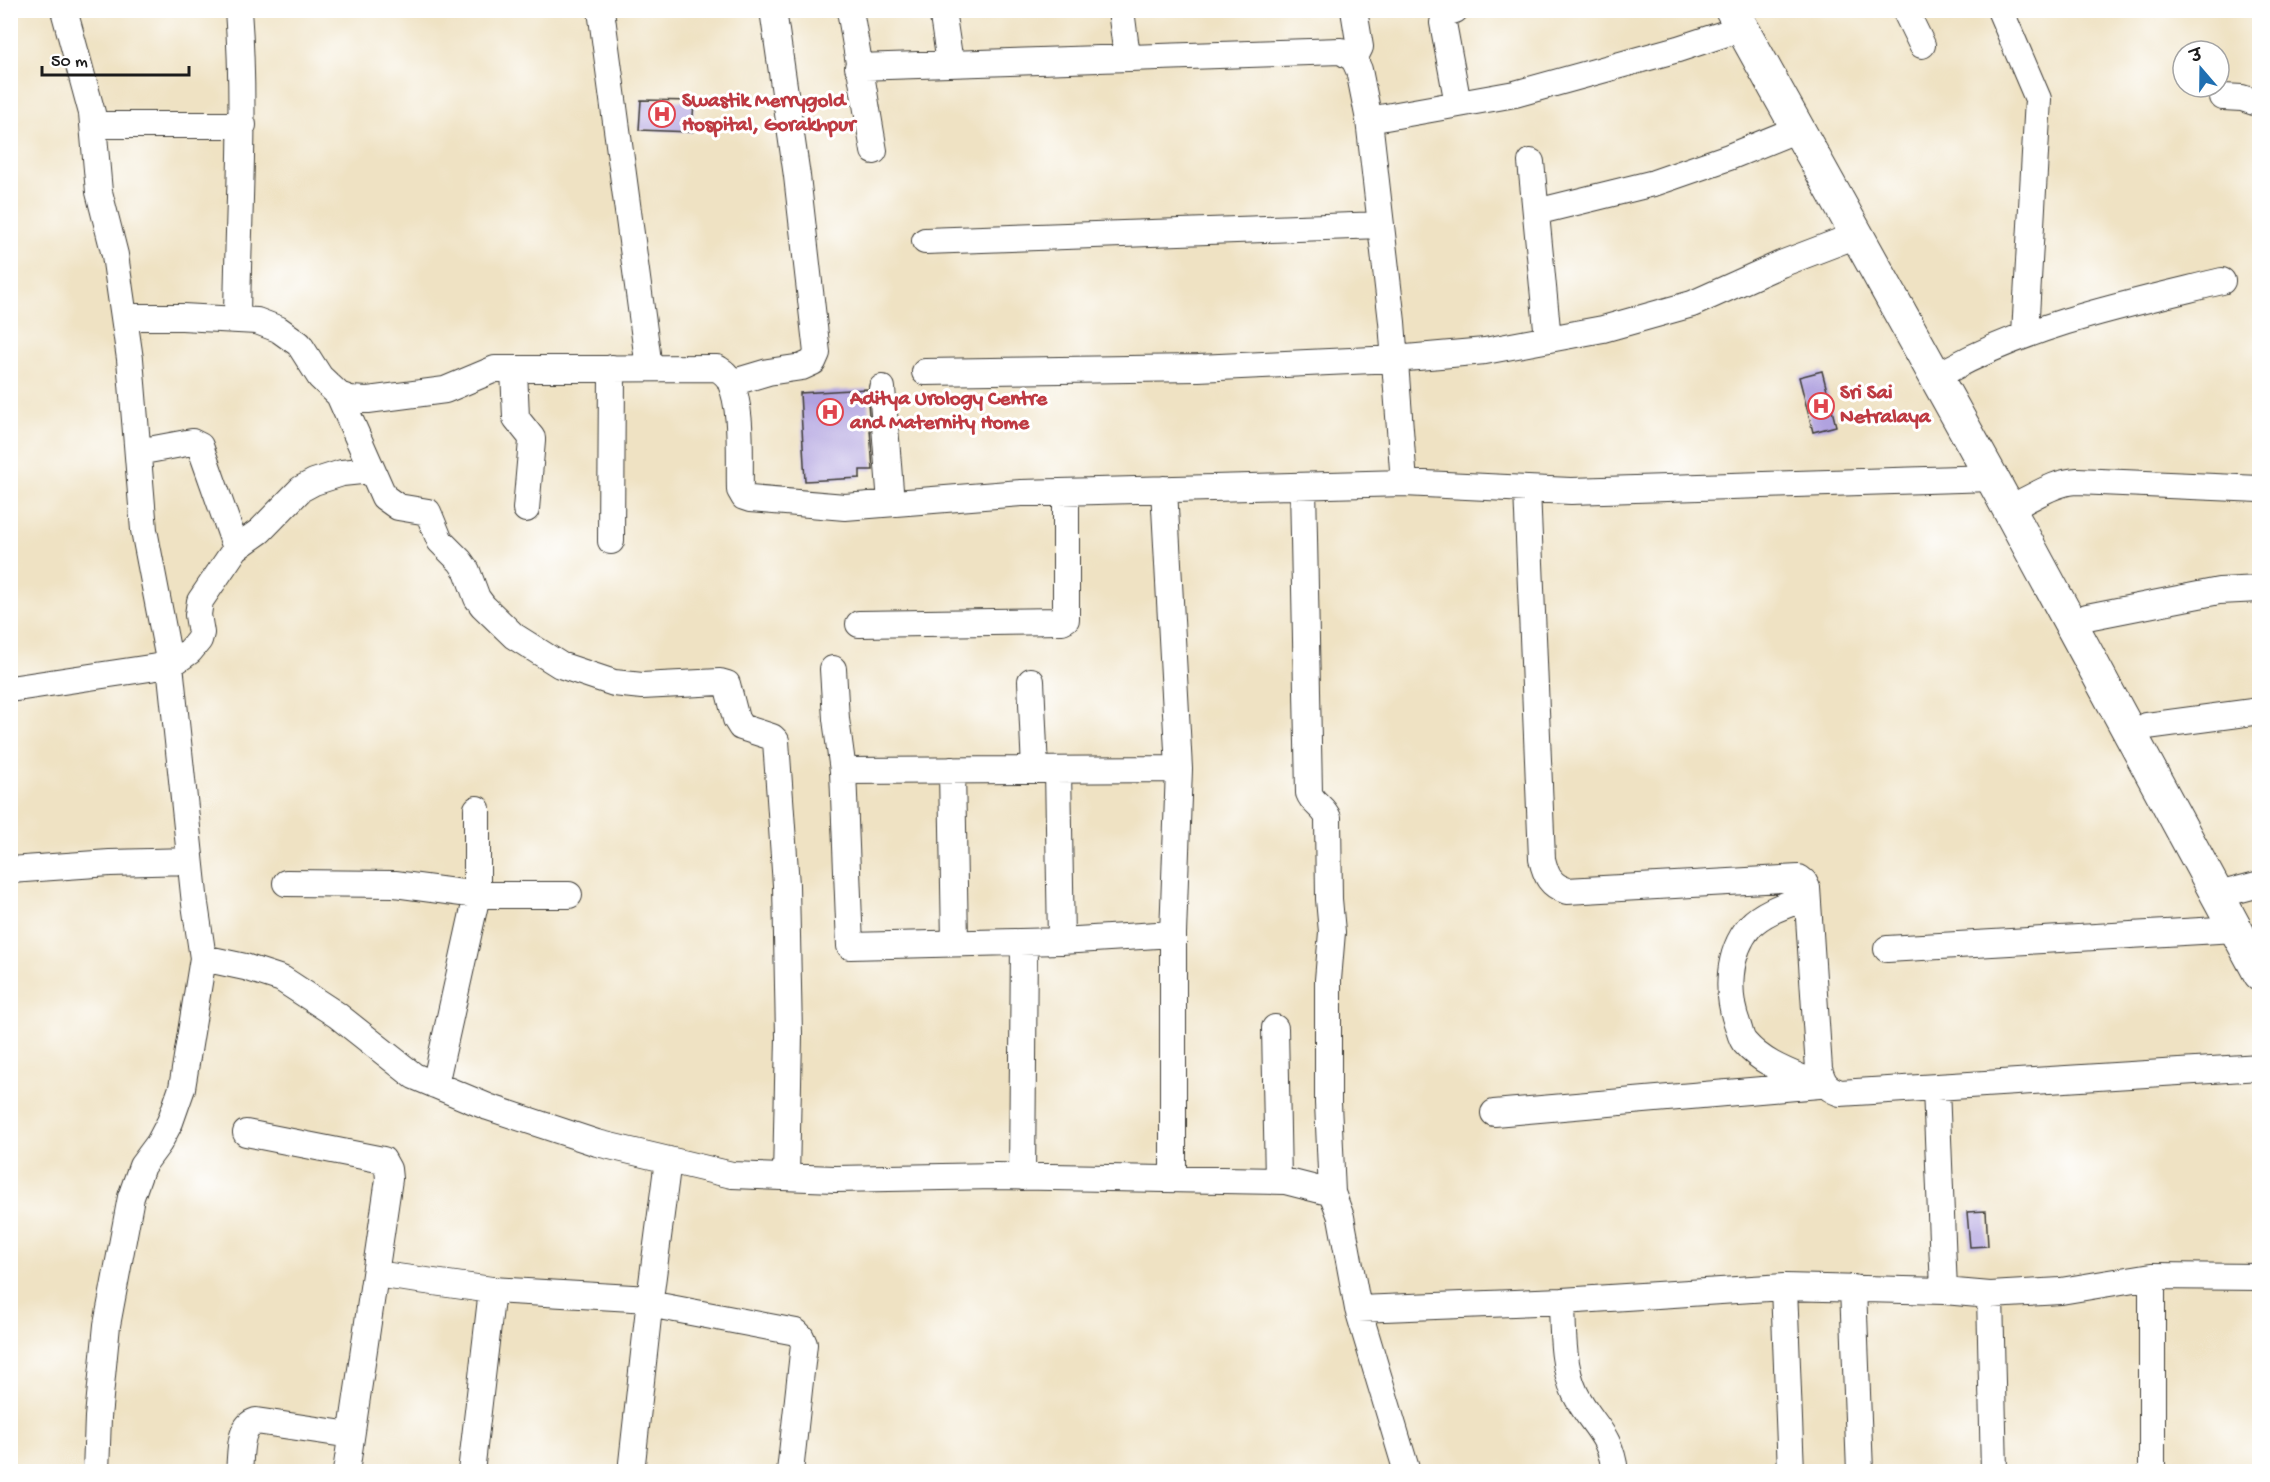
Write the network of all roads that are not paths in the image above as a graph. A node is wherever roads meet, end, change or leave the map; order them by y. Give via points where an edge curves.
1 (64, 10) edge
2 (238, 10) edge
3 (601, 10) edge
4 (773, 10) edge
5 (850, 10) edge
6 (942, 10) edge
7 (1121, 10) edge
8 (1354, 10) edge
9 (1455, 10) edge
10 (1905, 10) edge
11 (2000, 10) edge
12 (1742, 16) edge
13 (1922, 45) dead end
14 (1127, 57) junction
15 (1354, 59) junction
16 (950, 63) junction
17 (858, 67) junction
18 (2231, 97) edge
19 (1458, 104) junction
20 (2259, 104) edge
21 (1369, 120) junction
22 (93, 125) junction
23 (243, 125) junction
24 (1798, 129) junction
25 (874, 151) dead end
26 (1531, 162) dead end
27 (1536, 212) junction
28 (1381, 225) junction
29 (1857, 235) junction
30 (925, 241) dead end
31 (2222, 281) dead end
32 (124, 317) junction
33 (237, 320) junction
34 (2025, 334) junction
35 (1548, 339) junction
36 (1395, 359) junction
37 (612, 368) junction
38 (649, 368) junction
39 (514, 369) junction
40 (1948, 370) junction
41 (925, 372) dead end
42 (731, 383) junction
43 (882, 388) dead end
44 (339, 396) junction
45 (138, 452) junction
46 (371, 470) junction
47 (1992, 478) junction
48 (1404, 483) junction
49 (1303, 486) junction
50 (1164, 489) junction
51 (1527, 489) junction
52 (2259, 489) edge
53 (1066, 492) junction
54 (2022, 502) junction
55 (891, 503) junction
56 (526, 509) dead end
57 (611, 542) dead end
58 (236, 548) junction
59 (2259, 589) edge
60 (2087, 617) junction
61 (859, 624) dead end
62 (170, 665) junction
63 (833, 669) dead end
64 (1031, 681) dead end
65 (10, 689) edge
66 (2259, 711) edge
67 (2147, 726) junction
68 (1179, 769) junction
69 (952, 770) junction
70 (1046, 770) junction
71 (843, 771) junction
72 (477, 809) dead end
73 (190, 861) junction
74 (10, 870) edge
75 (286, 883) dead end
76 (2239, 889) edge
77 (477, 895) junction
78 (569, 895) dead end
79 (1807, 897) junction
80 (2248, 928) edge
81 (1173, 934) junction
82 (1061, 941) junction
83 (1024, 942) junction
84 (955, 943) junction
85 (1887, 949) dead end
86 (203, 958) junction
87 (2259, 974) edge
88 (1275, 1028) dead end
89 (2259, 1066) edge
90 (435, 1085) junction
91 (1824, 1087) junction
92 (1936, 1088) junction
93 (1494, 1113) dead end
94 (246, 1133) dead end
95 (668, 1160) junction
96 (786, 1177) junction
97 (1022, 1177) junction
98 (1173, 1179) junction
99 (1278, 1181) junction
100 (1332, 1193) junction
101 (375, 1274) junction
102 (2152, 1276) junction
103 (2259, 1277) edge
104 (1784, 1287) junction
105 (1853, 1288) junction
106 (492, 1290) junction
107 (1944, 1291) junction
108 (1990, 1295) junction
109 (1562, 1301) junction
110 (650, 1302) junction
111 (1358, 1309) junction
112 (351, 1435) junction
113 (96, 1472) edge
114 (239, 1472) edge
115 (346, 1472) edge
116 (471, 1472) edge
117 (632, 1472) edge
118 (790, 1472) edge
119 (1407, 1472) edge
120 (1615, 1472) edge
121 (1791, 1472) edge
122 (1860, 1472) edge
123 (1994, 1472) edge
124 (2152, 1472) edge

1 - 22 street
2 - 23 street
3 - 38 street
4 - 42 street via 817,353 813,362 802,367
5 - 17 street
6 - 16 street
7 - 14 street
8 - 15 street via 1360,47
9 - 19 street via 1446,13 1443,22
10 - 13 street
11 - 34 street via 2038,99
12 - 19 street via 1668,52 1515,94
12 - 24 main road
12 - 40 main road
14 - 15 street via 1341,51
14 - 16 street
15 - 21 street
16 - 17 street
17 - 25 street
18 - 20 street
19 - 21 street
21 - 28 street
22 - 23 street
22 - 32 street via 99,192 116,255
23 - 33 street
24 - 27 street via 1654,183
24 - 29 main road
26 - 27 street
27 - 35 street
28 - 30 street
28 - 36 street
29 - 35 street via 1692,304 1603,329
29 - 47 main road
31 - 34 street via 2084,314
32 - 33 street
32 - 45 street
33 - 44 street via 257,321 278,329 299,344 320,377
34 - 40 street
35 - 36 street via 1485,351
36 - 41 street via 1198,368
36 - 48 street
37 - 38 street
37 - 39 street
37 - 57 street
38 - 42 street via 717,369
39 - 44 street via 495,369 445,390 368,400
39 - 56 street via 516,418 532,438
40 - 54 main road
42 - 55 street via 737,412 740,490 744,497 846,507
43 - 55 street
44 - 46 street
45 - 58 street via 192,442 200,446
45 - 62 street via 144,530
46 - 58 street via 342,473 301,489 260,531
46 - 96 street via 389,502 428,512 440,541 467,572 477,598 514,636 560,666 614,683 727,684 741,727 776,741 786,885
47 - 51 street via 1571,491
47 - 76 main road
48 - 49 street
48 - 51 street
49 - 50 street
49 - 100 street via 1309,793 1328,818
50 - 53 street
50 - 68 street
51 - 79 street via 1545,874 1554,887 1567,891 1799,878 1807,888
52 - 54 street via 2077,481 2054,486
53 - 55 street
53 - 61 street via 1066,619
54 - 60 main road
58 - 62 street via 200,601 199,640
59 - 60 street via 2219,591
60 - 67 main road
62 - 65 street
62 - 73 street
63 - 71 street
64 - 70 street
66 - 67 street
67 - 76 main road
68 - 70 street
68 - 81 street
69 - 70 street
69 - 71 street
69 - 84 street
70 - 82 street
71 - 84 street via 850,946
72 - 77 street
73 - 74 street
73 - 86 street
75 - 77 street via 395,884
76 - 80 main road
77 - 78 street
77 - 90 street
79 - 91 street via 1819,1069
79 - 91 street via 1776,908 1751,925 1736,949 1730,982 1732,1011 1743,1041 1766,1062
80 - 85 street
80 - 87 main road
81 - 82 street
81 - 98 street
82 - 83 street
83 - 84 street
83 - 97 street
86 - 90 street via 282,979 337,1015 414,1076
86 - 113 street via 182,1088 170,1122 142,1166 131,1197 107,1325
88 - 99 street
89 - 92 street
90 - 95 street via 597,1143
91 - 92 street via 1840,1093
91 - 93 street
92 - 107 street
94 - 101 street via 383,1160 389,1179
95 - 96 street via 732,1175
95 - 110 street
96 - 97 street
97 - 98 street
98 - 99 street
99 - 100 street
100 - 111 street via 1341,1217
101 - 106 street
101 - 112 street
102 - 103 street
102 - 108 street via 2061,1291
102 - 124 street
104 - 105 street
104 - 109 street
104 - 121 street
105 - 107 street
105 - 122 street
106 - 110 street
106 - 116 street
107 - 108 street
108 - 123 street
109 - 111 street
109 - 120 street via 1569,1377 1576,1395 1610,1446
110 - 117 street
110 - 118 street via 796,1332 801,1337 804,1344
111 - 119 street
112 - 114 street via 249,1423 244,1430
112 - 115 street

